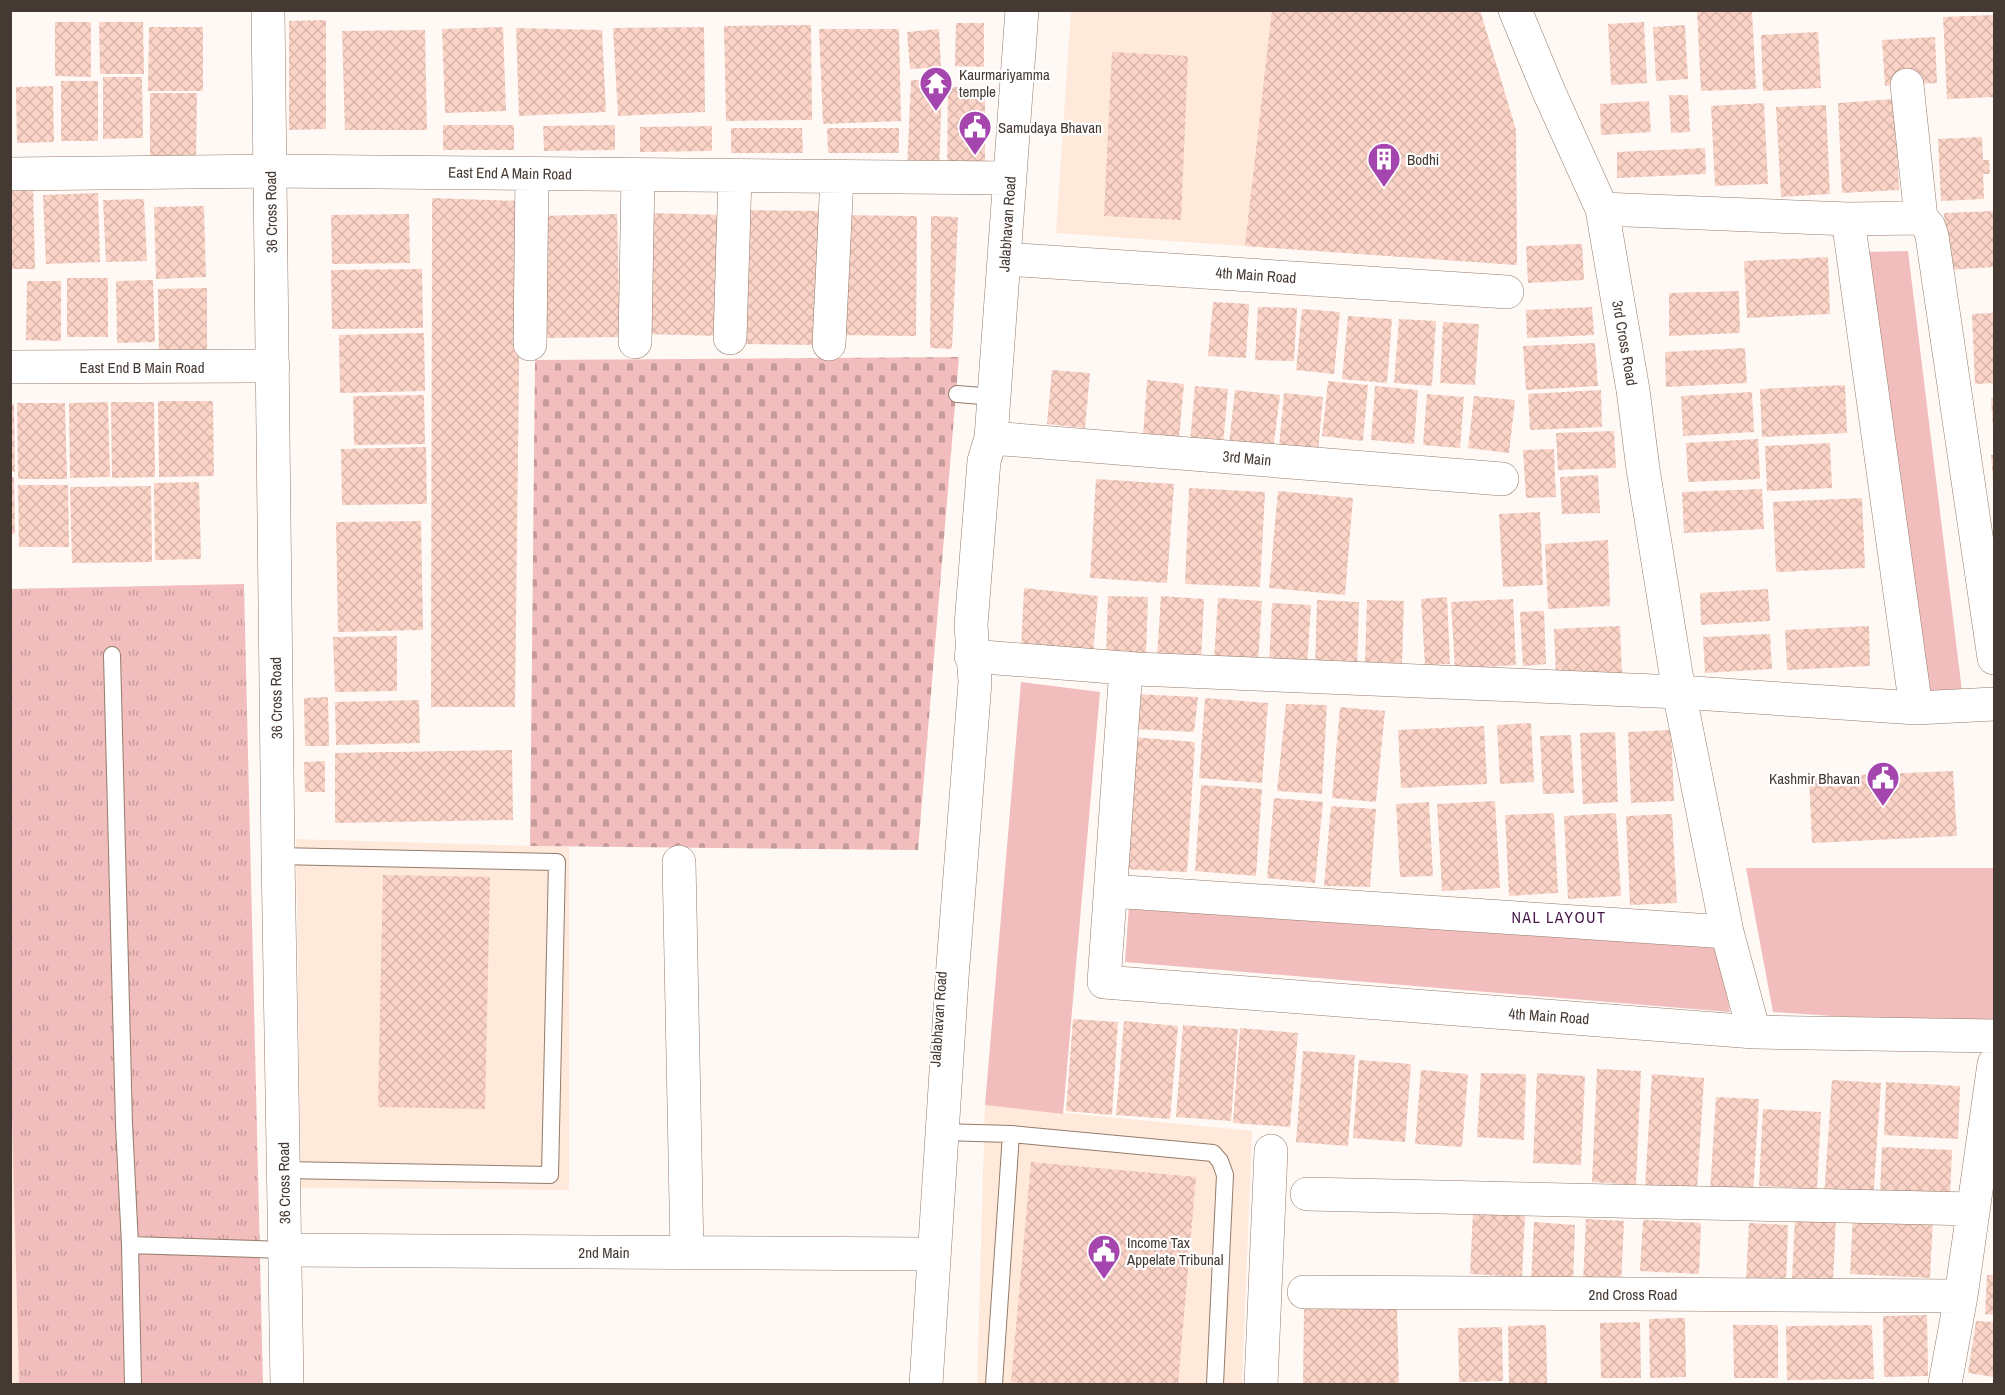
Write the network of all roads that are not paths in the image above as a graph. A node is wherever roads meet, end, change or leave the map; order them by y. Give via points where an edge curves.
1 (268, 10) edge
2 (1022, 10) edge
3 (1515, 10) edge
4 (1907, 85) dead end
5 (270, 171) junction
6 (10, 174) edge
7 (532, 174) junction
8 (638, 175) junction
9 (735, 176) junction
10 (837, 177) junction
11 (1010, 178) junction
12 (1602, 209) junction
13 (1921, 218) junction
14 (1848, 219) junction
15 (1004, 259) junction
16 (1508, 292) dead end
17 (730, 338) dead end
18 (635, 342) dead end
19 (530, 344) dead end
20 (829, 344) dead end
21 (273, 366) junction
22 (10, 367) edge
23 (957, 394) dead end
24 (994, 397) junction
25 (992, 438) junction
26 (1502, 479) dead end
27 (112, 655) dead end
28 (971, 656) junction
29 (1995, 658) edge
30 (1126, 668) junction
31 (1679, 692) junction
32 (1995, 704) edge
33 (1916, 708) junction
34 (278, 856) junction
35 (679, 862) dead end
36 (1110, 891) junction
37 (1727, 932) junction
38 (1754, 1032) junction
39 (1995, 1036) edge
40 (1995, 1064) edge
41 (942, 1132) junction
42 (1011, 1134) junction
43 (1271, 1151) dead end
44 (284, 1170) junction
45 (1307, 1194) dead end
46 (1973, 1209) junction
47 (130, 1245) junction
48 (285, 1250) junction
49 (687, 1252) junction
50 (924, 1254) junction
51 (1304, 1292) dead end
52 (1961, 1296) junction
53 (133, 1384) edge
54 (287, 1384) edge
55 (915, 1384) edge
56 (926, 1384) edge
57 (994, 1384) edge
58 (1215, 1384) edge
59 (1261, 1384) edge
60 (1945, 1384) edge

1 - 5 street, 36 Cross Road
2 - 11 street, Jalabhavan Road
3 - 12 street, 3rd Cross Road
4 - 13 street
5 - 6 street, East End A Main Road
5 - 7 street, East End A Main Road
5 - 21 street, 36 Cross Road
7 - 8 street, East End A Main Road
7 - 19 street
8 - 9 street, East End A Main Road
8 - 18 street
9 - 10 street, East End A Main Road
9 - 17 street
10 - 11 street, East End A Main Road
10 - 20 street
11 - 15 street, Jalabhavan Road
12 - 14 street
12 - 31 street, 3rd Cross Road
13 - 14 street
13 - 29 street via 1932,236
14 - 33 street
15 - 16 street, 4th Main Road
15 - 24 street, Jalabhavan Road
21 - 22 street, East End B Main Road
21 - 34 street, 36 Cross Road
23 - 24 lane
24 - 25 street, Jalabhavan Road
25 - 26 street, 3rd Main
25 - 28 street, Jalabhavan Road via 998,463 984,621
27 - 47 lane
28 - 30 street
28 - 41 street, Jalabhavan Road via 975,682
28 - 50 street, Jalabhavan Road via 960,682
30 - 31 street
30 - 36 street
31 - 33 street
31 - 37 street, 3rd Cross Road
32 - 33 street
34 - 44 street, 36 Cross Road
34 - 44 lane via 557,862 550,1175
35 - 49 street
36 - 37 street
36 - 38 street, 4th Main Road via 1104,982
37 - 38 street, 3rd Cross Road
38 - 39 street, 4th Main Road
40 - 46 street
41 - 42 lane
41 - 56 street, Jalabhavan Road
42 - 57 lane
42 - 58 lane via 1213,1153 1220,1161 1225,1174
43 - 59 street
44 - 48 street, 36 Cross Road
45 - 46 street
46 - 52 street
47 - 48 lane
47 - 53 lane
48 - 49 street, 2nd Main
48 - 54 street, 36 Cross Road
49 - 50 street, 2nd Main
50 - 55 street, Jalabhavan Road
51 - 52 street, 2nd Cross Road
52 - 60 street

